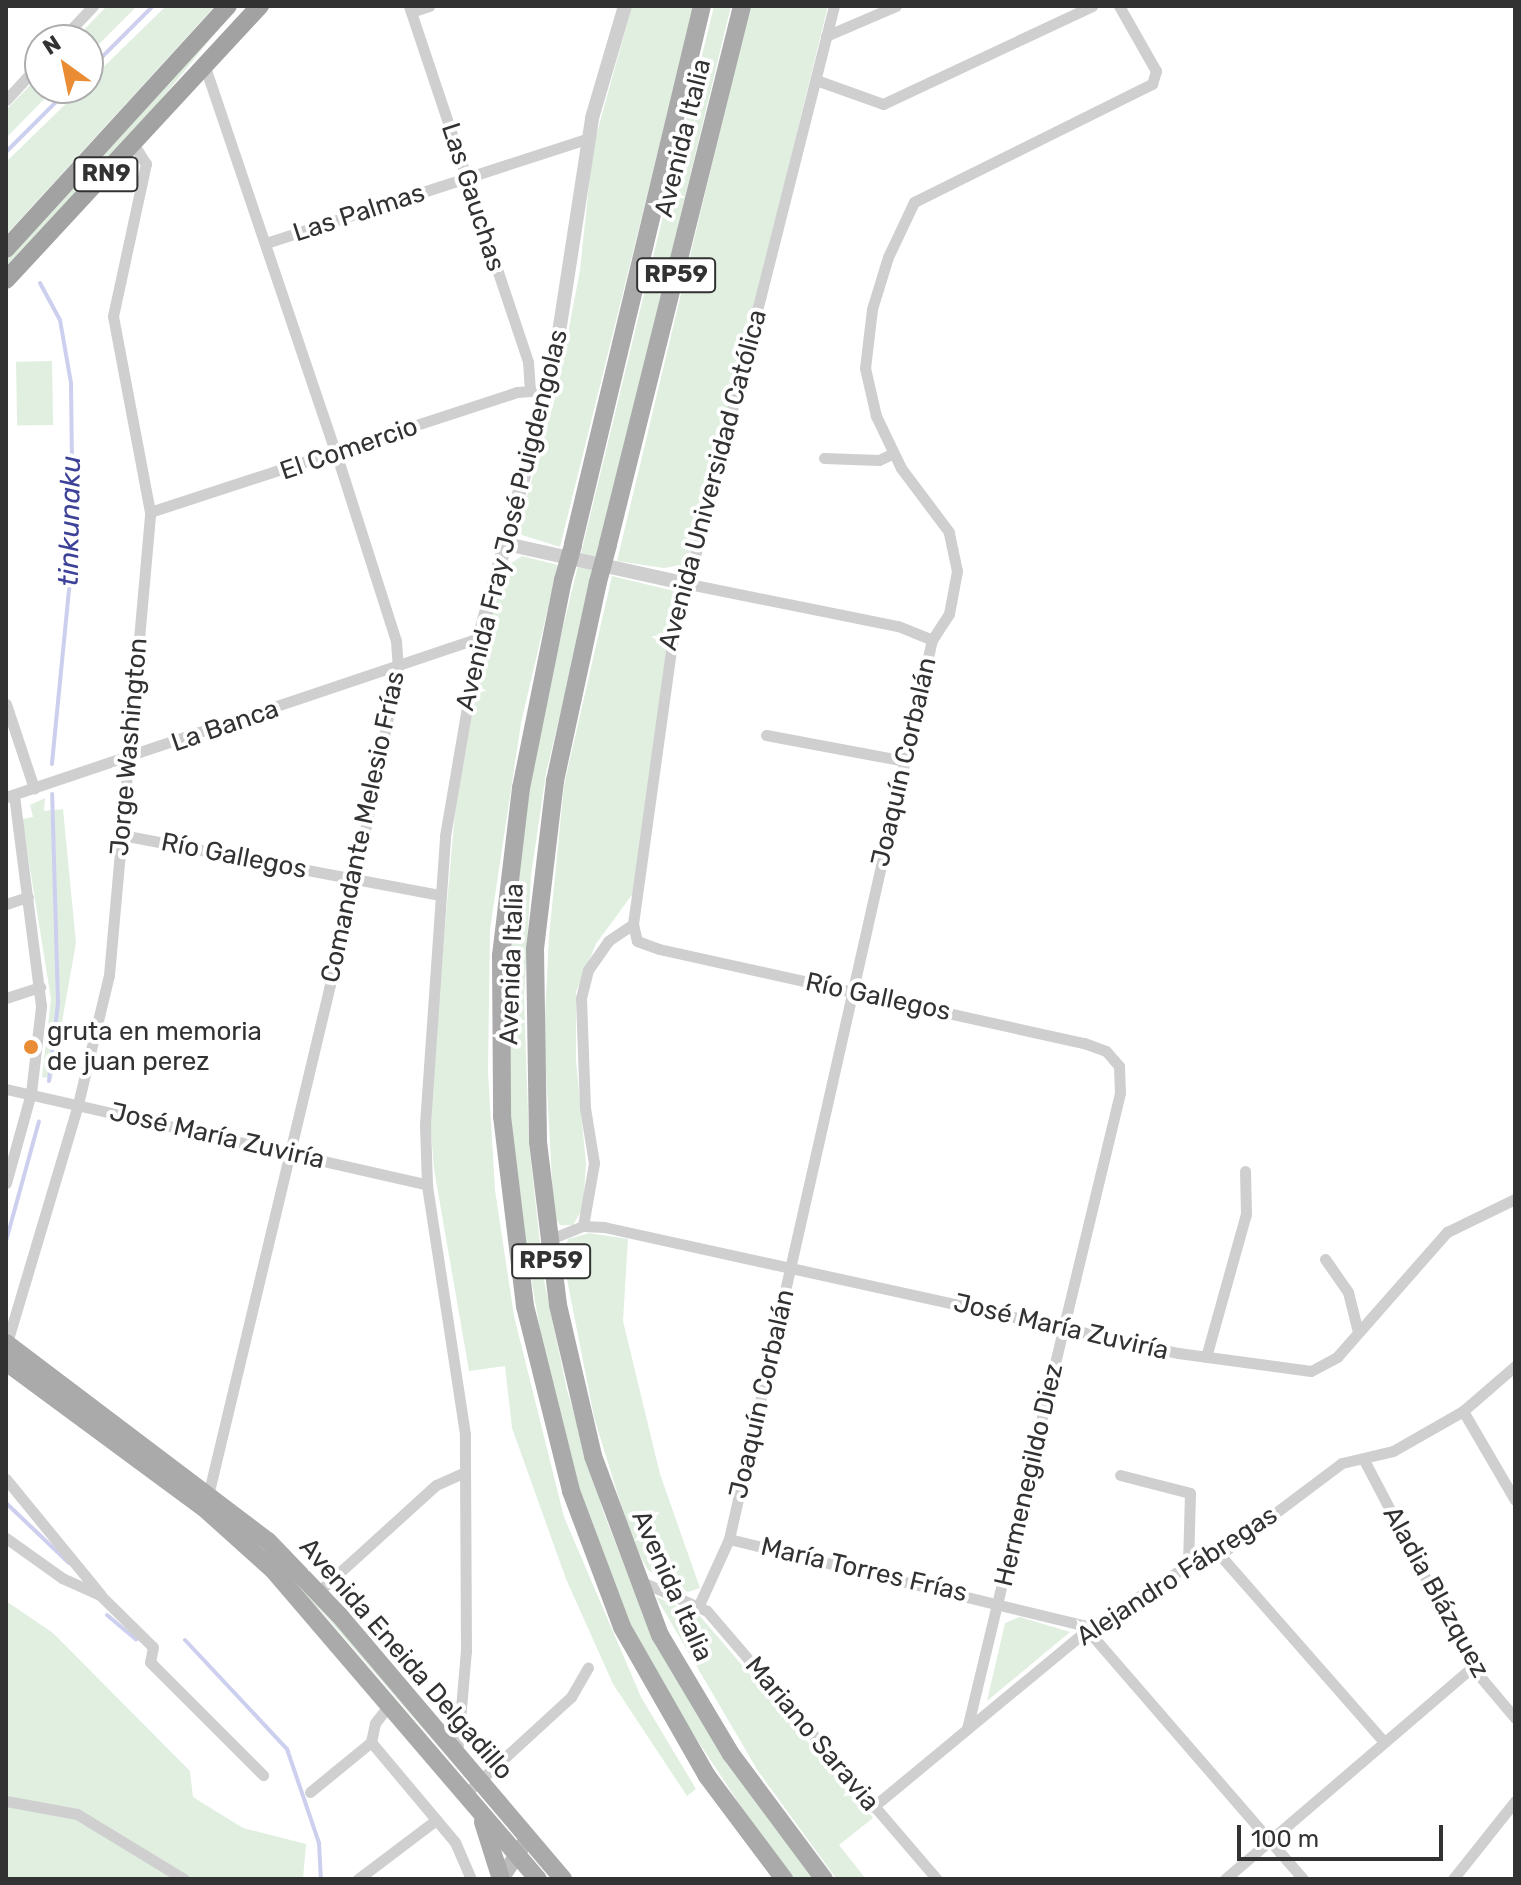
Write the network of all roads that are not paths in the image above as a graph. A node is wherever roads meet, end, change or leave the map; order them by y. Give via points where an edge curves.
1 (93, 6) edge
2 (231, 6) edge
3 (260, 6) edge
4 (429, 6) edge
5 (625, 6) edge
6 (702, 6) edge
7 (742, 6) edge
8 (834, 6) edge
9 (896, 6) edge
10 (1092, 6) edge
11 (1119, 6) edge
12 (410, 9) edge
13 (76, 24) edge
14 (244, 25) junction
15 (826, 36) junction
16 (205, 67) junction
17 (24, 80) edge
18 (816, 80) junction
19 (6, 100) edge
20 (589, 138) junction
21 (134, 145) junction
22 (466, 177) junction
23 (266, 243) junction
24 (6, 249) edge
25 (6, 280) edge
26 (530, 389) junction
27 (548, 390) junction
28 (336, 453) junction
29 (892, 454) junction
30 (824, 458) dead end
31 (150, 512) junction
32 (506, 544) junction
33 (684, 583) junction
34 (479, 638) junction
35 (932, 640) junction
36 (398, 667) junction
37 (6, 704) edge
38 (766, 735) dead end
39 (126, 760) junction
40 (905, 761) junction
41 (34, 788) junction
42 (10, 796) edge
43 (122, 835) junction
44 (355, 880) junction
45 (440, 895) junction
46 (28, 897) junction
47 (6, 904) edge
48 (633, 924) junction
49 (40, 987) junction
50 (853, 992) junction
51 (6, 998) edge
52 (1122, 1077) joint
53 (6, 1089) edge
54 (31, 1093) junction
55 (78, 1104) junction
56 (289, 1153) junction
57 (1245, 1171) dead end
58 (6, 1183) edge
59 (427, 1185) junction
60 (1515, 1199) edge
61 (583, 1226) junction
62 (547, 1240) junction
63 (1325, 1259) dead end
64 (792, 1266) junction
65 (1064, 1329) junction
66 (1357, 1329) junction
67 (6, 1344) edge
68 (1206, 1357) junction
69 (6, 1362) edge
70 (1515, 1366) edge
71 (1463, 1411) junction
72 (1364, 1460) junction
73 (463, 1473) junction
74 (1120, 1475) dead end
75 (6, 1479) edge
76 (207, 1500) junction
77 (1515, 1500) edge
78 (6, 1538) edge
79 (729, 1539) junction
80 (1219, 1554) junction
81 (1188, 1565) junction
82 (636, 1580) junction
83 (318, 1592) junction
84 (100, 1595) junction
85 (1000, 1601) junction
86 (699, 1605) junction
87 (1088, 1629) junction
88 (1472, 1667) junction
89 (588, 1668) dead end
90 (389, 1705) junction
91 (1515, 1718) edge
92 (967, 1729) junction
93 (371, 1742) junction
94 (1384, 1742) junction
95 (457, 1755) junction
96 (263, 1775) dead end
97 (478, 1781) junction
98 (310, 1792) dead end
99 (464, 1795) junction
100 (6, 1801) edge
101 (1515, 1801) edge
102 (873, 1807) junction
103 (479, 1812) junction
104 (436, 1820) junction
105 (1269, 1841) junction
106 (524, 1857) edge
107 (184, 1879) edge
108 (358, 1879) edge
109 (471, 1879) edge
110 (501, 1879) edge
111 (538, 1879) edge
112 (563, 1879) edge
113 (784, 1879) edge
114 (824, 1879) edge
115 (937, 1879) edge
116 (1225, 1879) edge
117 (1303, 1879) edge
118 (1453, 1879) edge

1 - 13 street
2 - 14 street
2 - 24 highway, RN9
3 - 14 highway, RN9
4 - 12 street
5 - 20 street, Avenida Fray José Puigdengolas
6 - 113 main road, Avenida Italia / RP59, bridge via 563,580 521,788 501,956 502,1116 525,1306 571,1491 622,1627 707,1776
7 - 62 main road, Avenida Italia / RP59, bridge via 569,705 540,883 534,1075
8 - 15 street, Avenida Universidad Católica
9 - 15 street
10 - 18 street via 890,102 876,103
11 - 29 street, Joaquín Corbalán via 1156,71 1152,84 922,197 906,211 872,309 866,344 868,390
12 - 22 street, Las Gauchas
14 - 16 highway, RN9
15 - 18 street, Avenida Universidad Católica
16 - 21 highway, RN9
16 - 23 street, Comandante Melesio Frías
17 - 19 street
18 - 33 street, Avenida Universidad Católica
20 - 22 street, Las Palmas
20 - 27 street, Avenida Fray José Puigdengolas
21 - 25 highway, RN9
21 - 31 street, Jorge Washington via 146,164 113,316
22 - 23 street, Las Palmas
22 - 26 street, Las Gauchas via 528,362
23 - 28 street, Comandante Melesio Frías
26 - 27 street, El Comercio
26 - 28 street, El Comercio
27 - 32 street, Avenida Fray José Puigdengolas
28 - 31 street, El Comercio
28 - 36 street, Comandante Melesio Frías via 396,641
29 - 30 street via 879,460
29 - 35 street, Joaquín Corbalán via 955,543 957,571 949,614
31 - 39 street, Jorge Washington
32 - 33 street
32 - 34 street, Avenida Fray José Puigdengolas
33 - 35 street via 898,626
33 - 48 street, Avenida Universidad Católica via 665,665 643,878
34 - 36 street, La Banca
34 - 45 street, Avenida Fray José Puigdengolas via 455,761
35 - 40 street, Joaquín Corbalán
36 - 39 street, La Banca
36 - 44 street, Comandante Melesio Frías
37 - 41 street
38 - 40 street
39 - 41 street, La Banca
39 - 43 street, Jorge Washington
40 - 50 street, Joaquín Corbalán
41 - 42 street, La Banca
42 - 46 street
43 - 44 street, Río Gallegos
43 - 55 street, Jorge Washington via 107,991
44 - 45 street, Río Gallegos
44 - 56 street, Comandante Melesio Frías
45 - 59 street, Avenida Fray José Puigdengolas via 425,1124
46 - 47 street
46 - 49 street
48 - 50 street, Río Gallegos via 637,941 659,949
48 - 61 street via 608,941 588,970 579,1009 594,1163
49 - 51 street
49 - 54 street
50 - 52 street, Río Gallegos via 1096,1046 1114,1058
50 - 64 street, Joaquín Corbalán
52 - 65 street, Hermenegildo Diez
53 - 54 street, José María Zuviría
54 - 55 street, José María Zuviría
54 - 58 street
55 - 56 street, José María Zuviría
55 - 67 street, Jorge Washington
56 - 59 street, José María Zuviría
56 - 76 street, Comandante Melesio Frías
57 - 68 street via 1246,1214
59 - 73 street, Avenida Fray José Puigdengolas via 464,1419
60 - 66 street, José María Zuviría via 1447,1232
61 - 62 street
61 - 64 street, José María Zuviría
62 - 82 main road, Avenida Italia / RP59 via 580,1408
63 - 66 street via 1348,1292
64 - 65 street, José María Zuviría
64 - 79 street, Joaquín Corbalán
65 - 68 street, José María Zuviría
65 - 85 street, Hermenegildo Diez
66 - 68 street, José María Zuviría via 1331,1362 1311,1371
67 - 76 main road, Avenida Eneida Delgadillo
69 - 76 main road, Avenida Eneida Delgadillo
70 - 71 street, Alejandro Fábregas
71 - 72 street, Alejandro Fábregas via 1393,1451
71 - 77 street
72 - 80 street, Alejandro Fábregas via 1342,1463
72 - 88 street, Aladia Blázquez
73 - 83 street via 436,1485
73 - 95 street, Avenida Fray José Puigdengolas via 466,1651
74 - 81 street via 1190,1493
75 - 84 street
76 - 83 main road, Avenida Eneida Delgadillo via 268,1541
76 - 90 main road, Avenida Eneida Delgadillo
78 - 84 street via 62,1578
79 - 85 street, María Torres Frías
79 - 86 street, Joaquín Corbalán
80 - 81 street, Alejandro Fábregas
80 - 94 street
81 - 87 street, Alejandro Fábregas
82 - 86 street, Mariano Saravia
82 - 114 main road, Avenida Italia / RP59 via 706,1716
83 - 95 main road, Avenida Eneida Delgadillo
84 - 96 street via 153,1647 150,1662
85 - 87 street, Hermenegildo Diez
85 - 92 street
86 - 102 street, Mariano Saravia
87 - 92 street, Alejandro Fábregas
87 - 105 street
88 - 91 street, Aladia Blázquez
88 - 94 street
89 - 97 street via 571,1697
90 - 93 street via 375,1723
90 - 99 main road, Avenida Eneida Delgadillo
92 - 102 street, Alejandro Fábregas
93 - 98 street
93 - 104 street
94 - 105 street
95 - 97 main road, Avenida Eneida Delgadillo
97 - 99 street
97 - 106 main road, Avenida Eneida Delgadillo
99 - 103 main road, Avenida Eneida Delgadillo
100 - 107 street via 77,1814
101 - 118 street
102 - 115 street, Mariano Saravia
103 - 106 main road, Avenida Eneida Delgadillo
103 - 110 main road
104 - 108 street
104 - 109 street via 462,1854
105 - 116 street
105 - 117 street
106 - 110 main road
106 - 111 main road, Avenida Eneida Delgadillo
106 - 112 main road, Avenida Eneida Delgadillo

